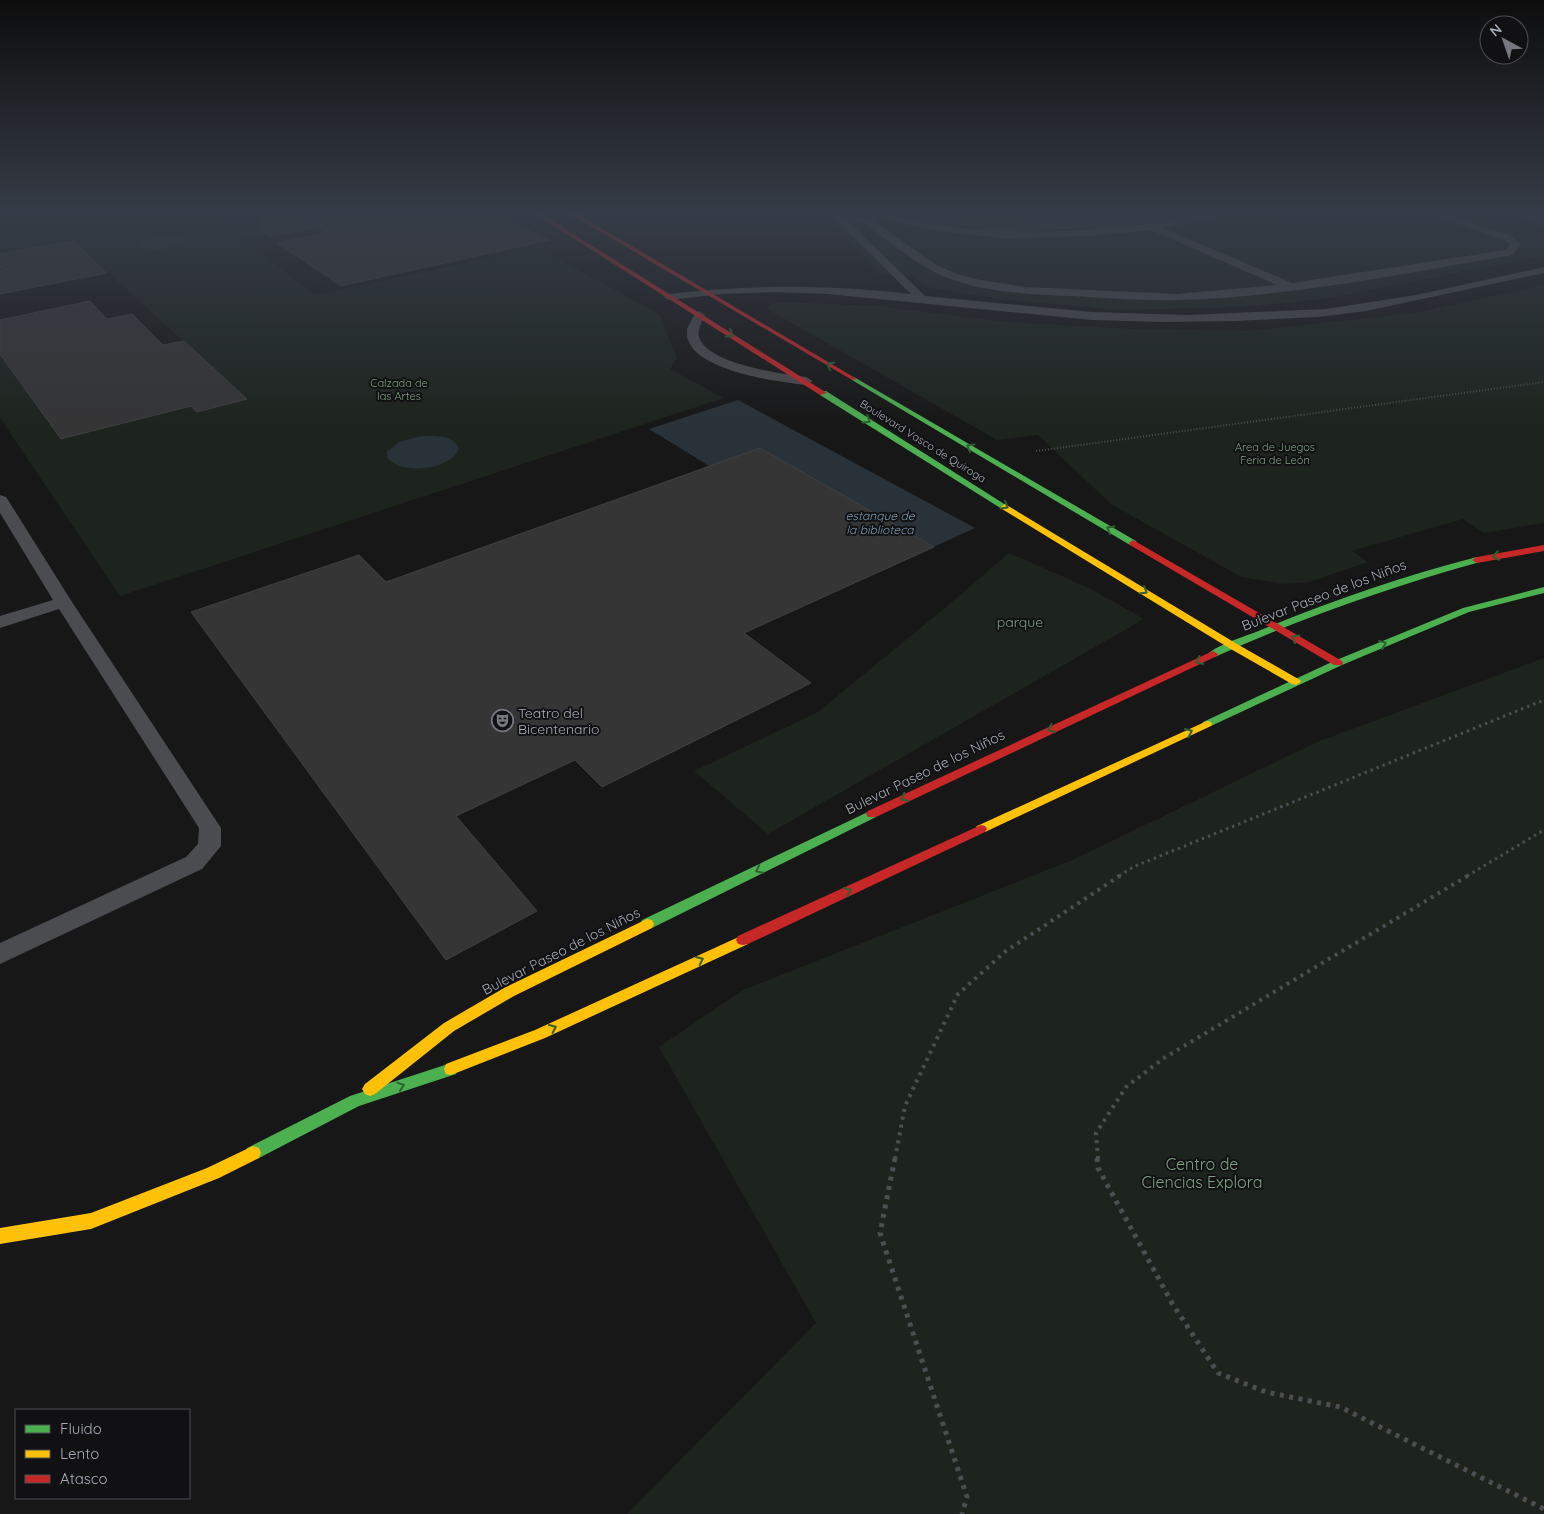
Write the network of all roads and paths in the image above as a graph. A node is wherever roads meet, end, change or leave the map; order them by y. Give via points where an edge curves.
1 (651, 286) edge
2 (696, 286) edge
3 (908, 286) edge
4 (997, 286) edge
5 (1288, 286) edge
6 (1307, 286) edge
7 (1471, 286) edge
8 (1293, 288) junction
9 (705, 291) junction
10 (1308, 295) dead end
11 (669, 297) junction
12 (922, 299) junction
13 (1323, 303) dead end
14 (1338, 311) junction
15 (699, 315) junction
16 (806, 382) junction
17 (1544, 382) edge
18 (999, 464) junction
19 (0, 500) edge
20 (1544, 548) edge
21 (1544, 590) edge
22 (63, 602) junction
23 (0, 622) edge
24 (1275, 626) junction
25 (1233, 646) junction
26 (1338, 662) junction
27 (1296, 682) junction
28 (1544, 700) edge
29 (1544, 830) edge
30 (0, 954) edge
31 (355, 1101) junction
32 (0, 1236) edge
33 (1544, 1509) edge
34 (962, 1514) edge

1 - 11 street, Boulevard Vasco de Quiroga
2 - 9 street, Boulevard Vasco de Quiroga
3 - 12 lane
4 - 8 lane via 1025,290 1178,297
5 - 8 lane
6 - 8 lane
7 - 14 lane
8 - 10 lane
9 - 11 lane
9 - 12 lane via 829,290
18 -> 9 street, Boulevard Vasco de Quiroga
11 - 15 street, Boulevard Vasco de Quiroga
12 - 14 lane via 1025,311 1157,319 1223,319
13 - 14 lane
15 -> 16 street, Boulevard Vasco de Quiroga
15 - 16 lane via 693,328 693,338 699,348 714,358 763,376
16 -> 25 street, Boulevard Vasco de Quiroga
17 - 18 path via 1031,452
24 -> 18 street, Boulevard Vasco de Quiroga
19 - 22 lane
20 -> 24 street, Bulevar Paseo de los Niños via 1413,577
26 -> 21 street, Bulevar Paseo de los Niños via 1466,610
22 - 23 lane
22 - 30 lane via 210,828 209,846 194,863
24 - 25 street, Bulevar Paseo de los Niños
26 -> 24 street, Boulevard Vasco de Quiroga
25 - 27 street, Boulevard Vasco de Quiroga
25 -> 31 street, Bulevar Paseo de los Niños via 941,780 509,992 449,1026
26 - 27 street, Bulevar Paseo de los Niños
31 -> 27 street, Bulevar Paseo de los Niños via 465,1065 540,1034
28 - 34 path via 1132,868 1006,951 958,994 904,1106 880,1233 967,1497
29 - 33 path via 1164,1058 1126,1087 1096,1133 1098,1168 1172,1303 1218,1373 1266,1392 1340,1407
31 - 32 street, Bulevar Paseo de los Niños via 213,1173 91,1222

